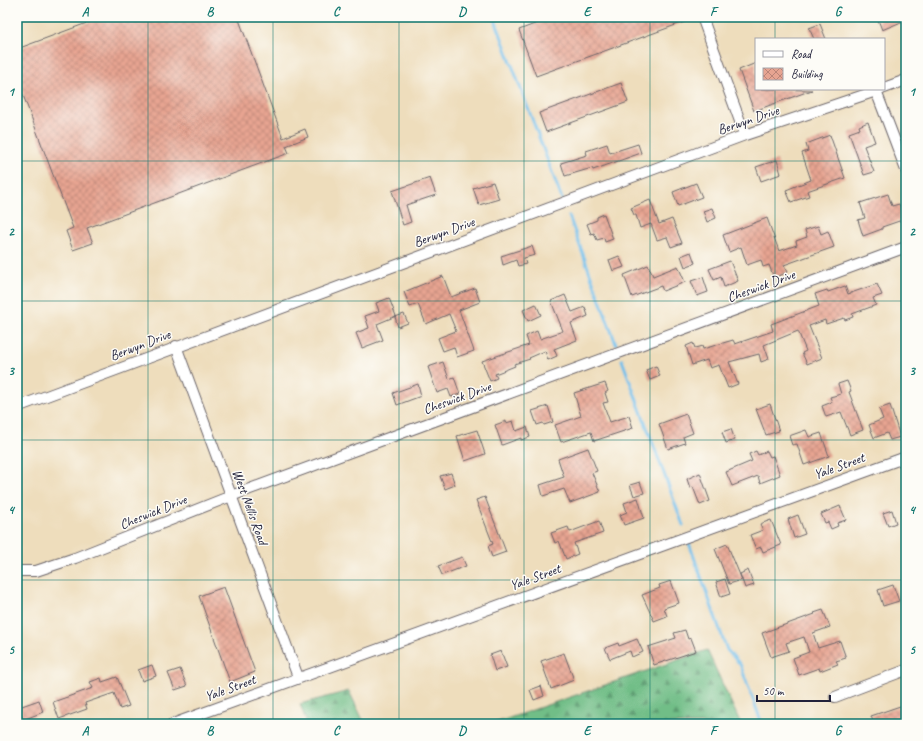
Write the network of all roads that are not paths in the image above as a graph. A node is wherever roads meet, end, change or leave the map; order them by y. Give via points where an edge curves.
1 (702, 17) edge
2 (906, 80) edge
3 (885, 88) edge
4 (881, 90) edge
5 (745, 135) junction
6 (906, 170) edge
7 (906, 247) edge
8 (176, 346) junction
9 (17, 407) edge
10 (906, 457) edge
11 (231, 496) junction
12 (17, 572) edge
13 (906, 670) edge
14 (298, 677) junction
15 (835, 696) dead end
16 (173, 724) edge

1 - 5 street
2 - 3 street, Berwyn Drive
4 - 5 street, Berwyn Drive
4 - 6 street
5 - 8 street, Berwyn Drive
7 - 11 street, Cheswick Drive
8 - 9 street, Berwyn Drive
8 - 11 street, West Nellis Road
10 - 14 street, Yale Street
11 - 12 street, Cheswick Drive via 69,560 36,571
11 - 14 street, West Nellis Road
13 - 15 street
14 - 16 street, Yale Street

